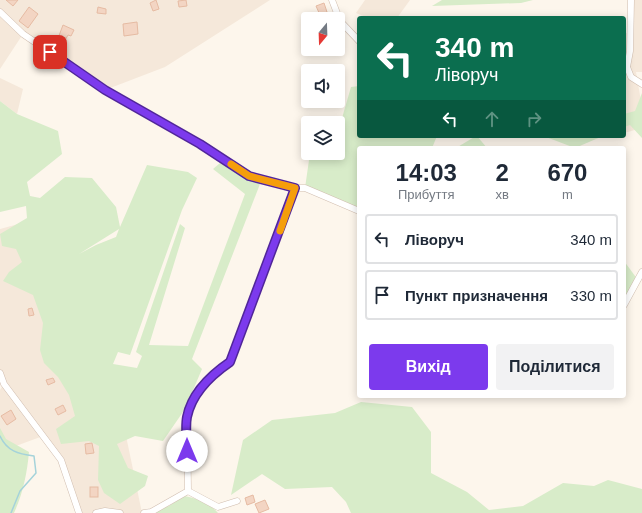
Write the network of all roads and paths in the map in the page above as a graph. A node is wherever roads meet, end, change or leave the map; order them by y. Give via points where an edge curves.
1 (332, 0) edge
2 (631, 0) edge
3 (0, 12) edge
4 (357, 38) edge
5 (626, 64) edge
6 (626, 69) edge
7 (642, 84) edge
8 (295, 188) junction
9 (357, 210) edge
10 (642, 272) edge
11 (626, 301) edge
12 (0, 373) edge
13 (188, 491) junction
14 (237, 501) dead end
15 (79, 513) edge
16 (96, 513) edge
17 (120, 513) edge
18 (144, 513) edge

1 - 4 street via 340,21
2 - 5 street via 630,51
3 - 8 street via 23,34 105,90 200,144 249,176
6 - 7 street via 631,77
8 - 9 street via 305,188
8 - 13 street via 230,362 202,386 189,411
10 - 11 street
12 - 15 street via 4,384 61,460
13 - 14 street via 218,507
13 - 18 street via 151,512
16 - 17 street

